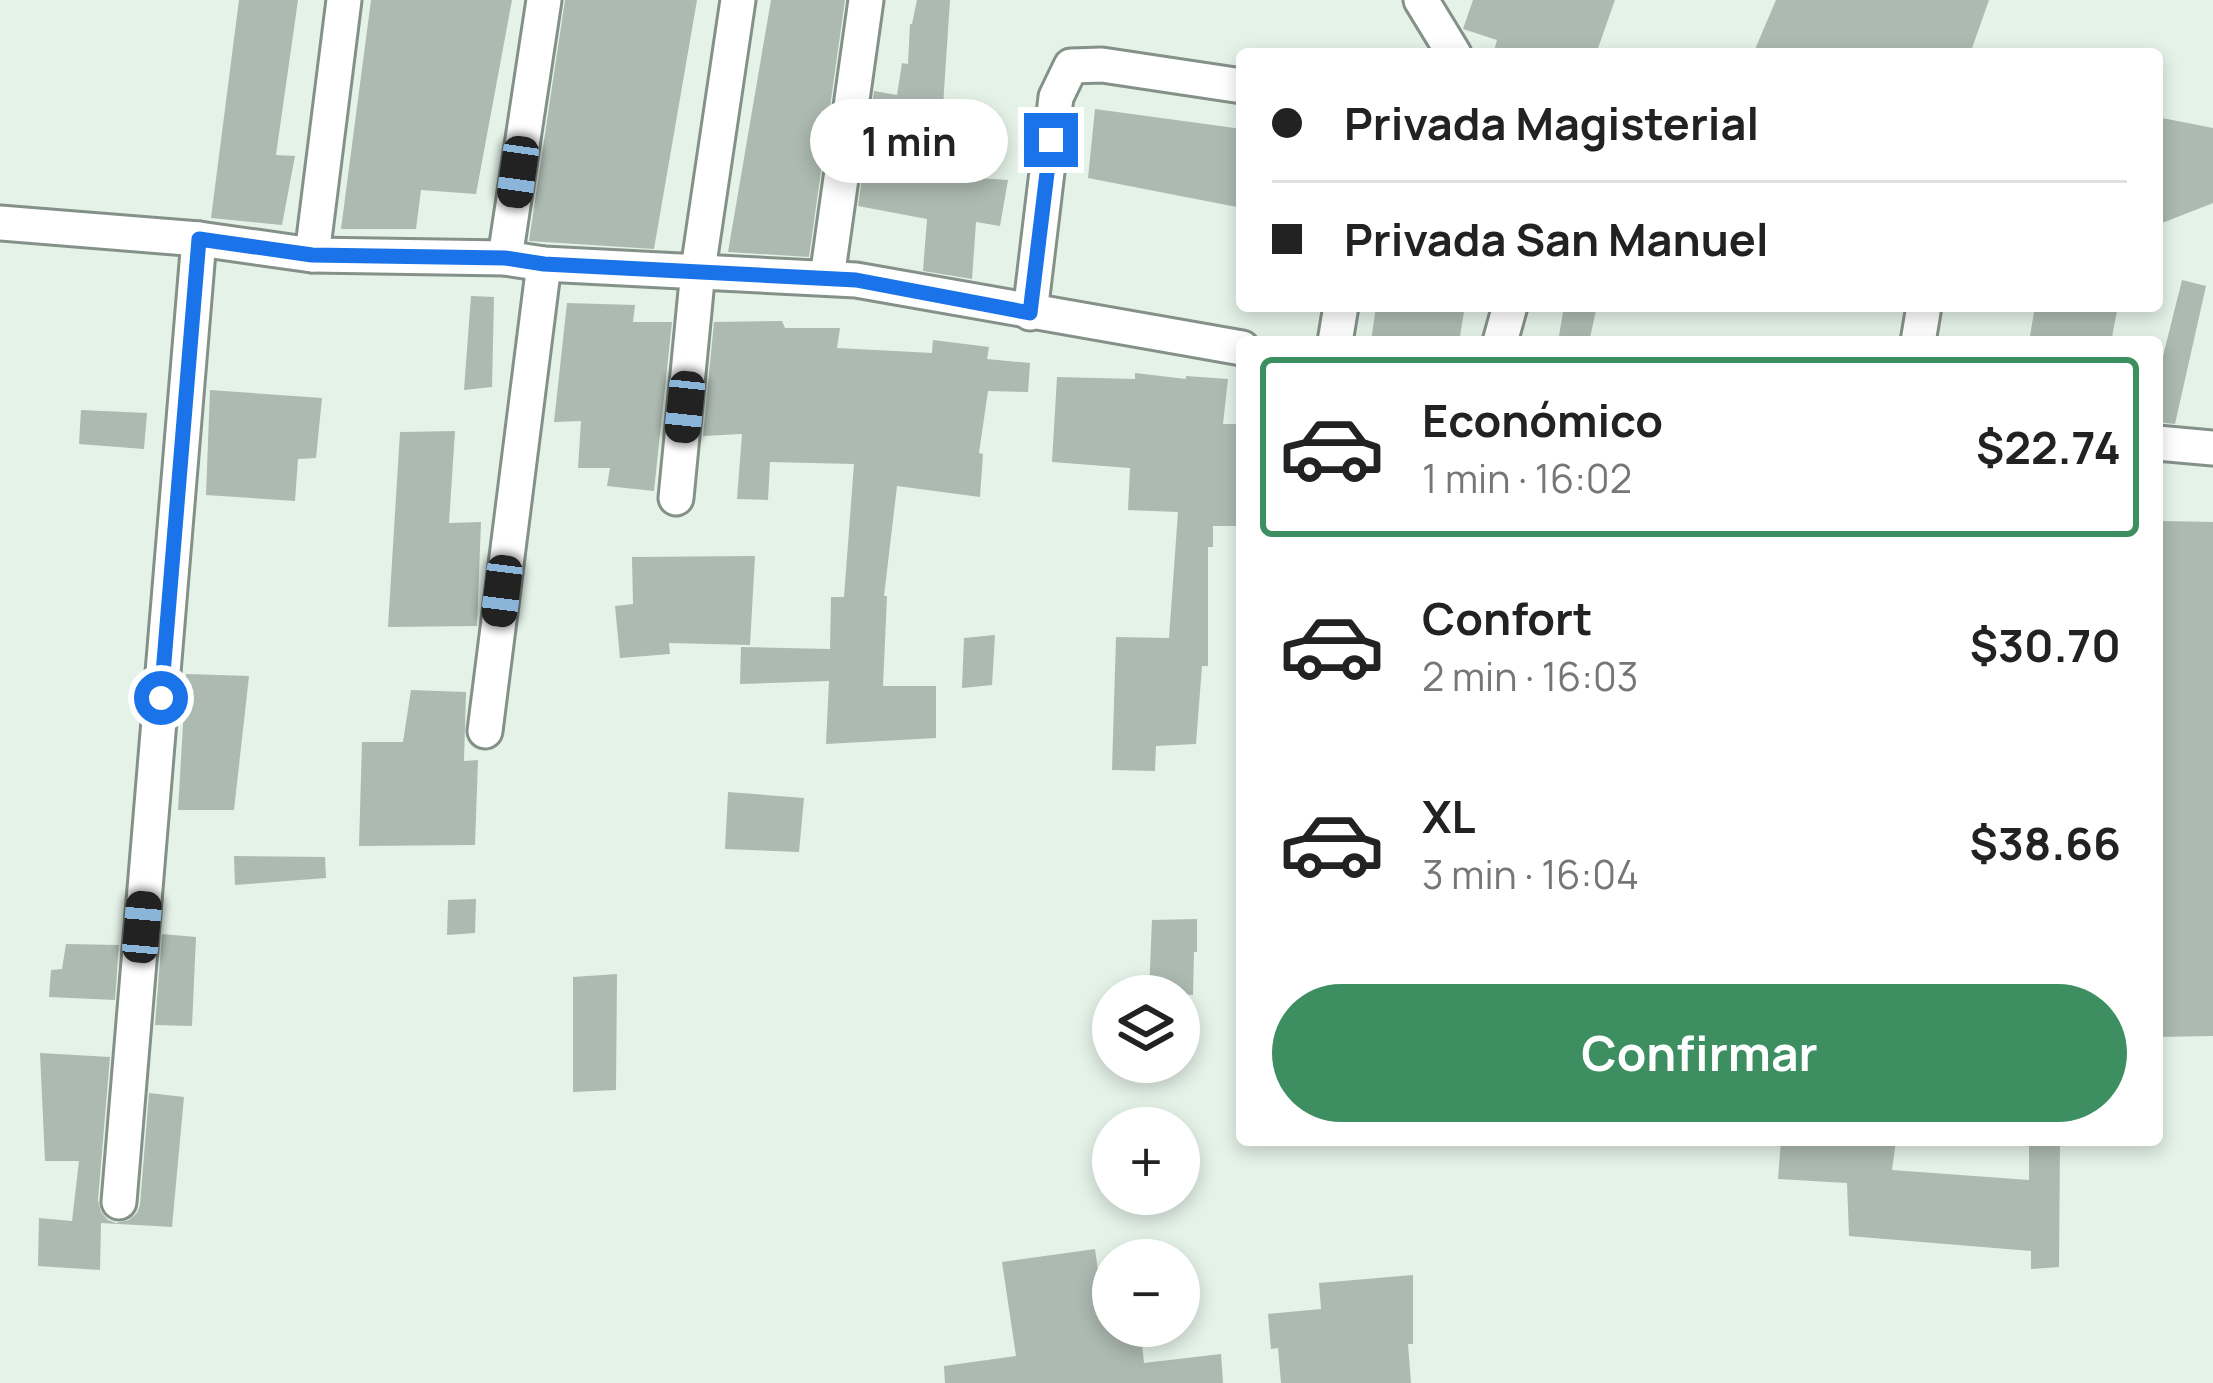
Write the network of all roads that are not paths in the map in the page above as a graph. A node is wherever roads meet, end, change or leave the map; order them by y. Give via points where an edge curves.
1 (344, 0) edge
2 (544, 0) edge
3 (738, 0) edge
4 (866, 0) edge
5 (1421, 0) edge
6 (1450, 48) edge
7 (1236, 85) edge
8 (0, 224) edge
9 (199, 239) junction
10 (312, 255) junction
11 (505, 258) junction
12 (544, 264) junction
13 (698, 270) junction
14 (827, 278) junction
15 (1030, 313) junction
16 (1236, 347) edge
17 (2163, 444) edge
18 (2213, 448) edge
19 (676, 498) dead end
20 (484, 731) dead end
21 (119, 1202) dead end

1 - 10 street
2 - 11 street
3 - 13 street
4 - 14 street
5 - 6 street
7 - 15 street via 1071,66 1056,98
8 - 9 street
9 - 10 street
9 - 21 street
10 - 11 street
11 - 12 street
12 - 13 street
12 - 20 street
13 - 14 street
13 - 19 street
14 - 15 street
15 - 16 street
17 - 18 street

